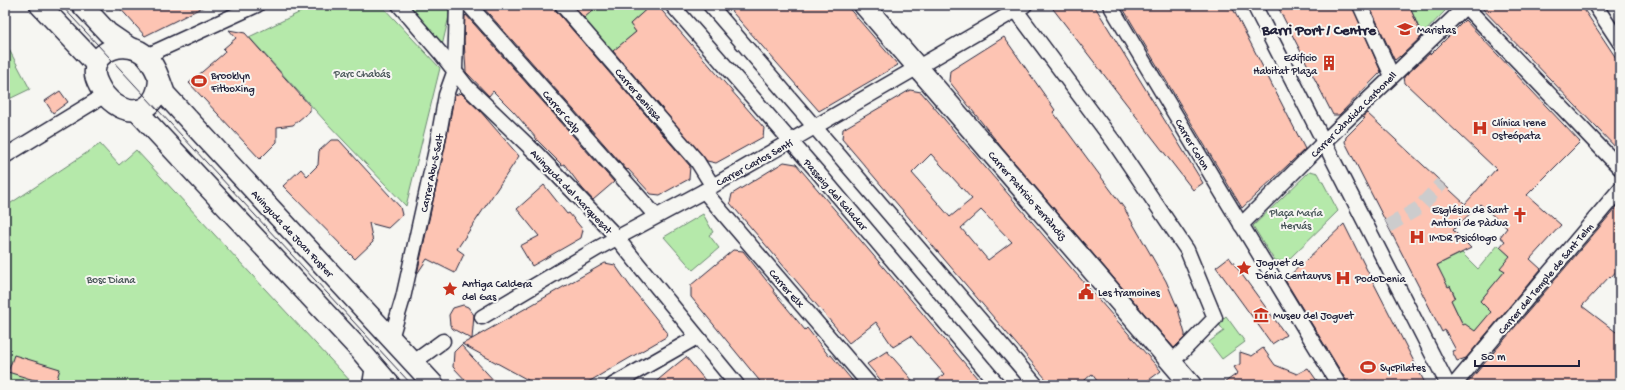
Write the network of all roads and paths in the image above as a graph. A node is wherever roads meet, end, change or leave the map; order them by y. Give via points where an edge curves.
1 (40, 5) edge
2 (82, 5) edge
3 (399, 5) edge
4 (458, 5) edge
5 (469, 5) edge
6 (562, 5) edge
7 (672, 5) edge
8 (710, 5) edge
9 (864, 5) edge
10 (1110, 5) edge
11 (1254, 5) edge
12 (1360, 5) edge
13 (1595, 5) edge
14 (254, 6) edge
15 (1466, 6) edge
16 (1018, 7) edge
17 (1620, 43) edge
18 (127, 46) junction
19 (146, 56) junction
20 (96, 64) junction
21 (917, 68) junction
22 (455, 70) junction
23 (1392, 76) junction
24 (159, 78) junction
25 (105, 96) junction
26 (136, 110) junction
27 (816, 127) junction
28 (790, 142) junction
29 (1324, 142) junction
30 (5, 156) edge
31 (1620, 168) edge
32 (708, 188) junction
33 (1620, 189) edge
34 (656, 216) junction
35 (1243, 234) junction
36 (616, 238) junction
37 (482, 317) dead end
38 (697, 336) junction
39 (391, 338) junction
40 (443, 341) dead end
41 (1175, 359) dead end
42 (414, 362) junction
43 (373, 366) junction
44 (994, 384) edge
45 (1188, 384) edge
46 (370, 385) edge
47 (390, 385) edge
48 (434, 385) edge
49 (613, 385) edge
50 (737, 385) edge
51 (870, 385) edge
52 (1036, 385) edge
53 (1339, 385) edge
54 (1448, 385) edge
55 (1454, 385) edge

1 - 20 main road
2 - 18 main road via 108,34
3 - 22 street, Avinguda del Marquesat
4 - 22 street, Carrer Abu-S-Salt
5 - 34 street, Carrer Calp
6 - 32 street, Carrer Benissa via 697,161
7 - 28 street, Passeig del Saladar
8 - 27 street
9 - 21 main road, Carrer Patricio Ferràndiz
10 - 35 street, Carrer Colon
11 - 29 street
12 - 23 street
13 - 17 street
14 - 19 street
15 - 23 street, Carrer Càndida Carbonell
15 - 31 street
16 - 21 street, Carrer Carlos Sentí
16 - 41 street via 1187,250 1215,318
18 - 19 main road
18 - 20 main road via 114,48 99,58
19 - 24 main road
20 - 25 main road via 95,77
21 - 27 street, Carrer Carlos Sentí
21 - 45 main road, Carrer Patricio Ferràndiz
22 - 36 street, Avinguda del Marquesat via 467,87 542,159
22 - 39 street, Carrer Abu-S-Salt via 446,95 410,267
23 - 29 street, Carrer Càndida Carbonell
24 - 26 main road via 157,95 148,105
24 - 39 main road, Avinguda de Joan Fuster via 164,94
25 - 26 main road via 123,110
25 - 30 street
26 - 43 main road
27 - 28 street, Carrer Carlos Sentí
27 - 52 street
28 - 32 street, Carrer Carlos Sentí
28 - 44 street, Passeig del Saladar
29 - 35 street, Carrer Càndida Carbonell
29 - 54 street
32 - 34 street, Carrer Carlos Sentí
32 - 51 street, Carrer Elx
33 - 55 street, Carrer del Temple de Sant Telm
34 - 36 street, Carrer Carlos Sentí
35 - 53 street, Carrer Colon via 1277,283
36 - 37 street, Carrer Carlos Sentí
36 - 38 street, Avinguda del Marquesat
38 - 49 street
38 - 50 street, Avinguda del Marquesat
39 - 42 main road, Avinguda de Joan Fuster
40 - 42 street
42 - 48 main road, Avinguda de Joan Fuster
43 - 46 street
43 - 47 main road

